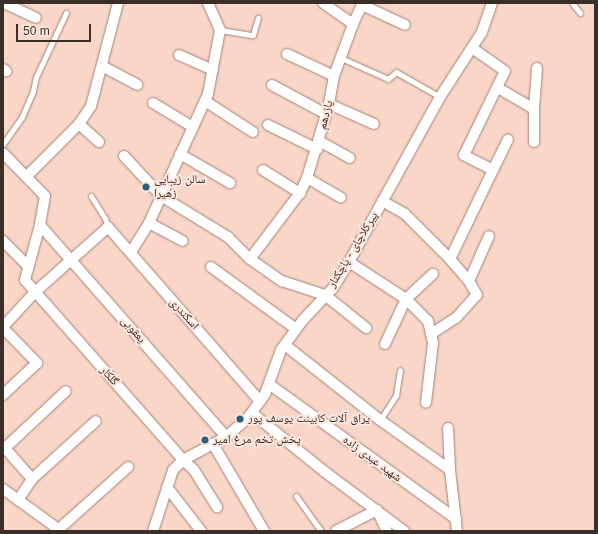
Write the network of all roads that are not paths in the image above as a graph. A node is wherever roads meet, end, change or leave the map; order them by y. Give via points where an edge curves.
1 (4, 3) edge
2 (118, 3) edge
3 (208, 3) edge
4 (323, 3) edge
5 (492, 3) edge
6 (572, 3) edge
7 (66, 13) dead end
8 (580, 13) dead end
9 (36, 18) dead end
10 (258, 18) dead end
11 (353, 24) junction
12 (406, 25) dead end
13 (220, 30) junction
14 (472, 48) junction
15 (287, 54) dead end
16 (179, 55) dead end
17 (341, 58) junction
18 (102, 66) junction
19 (537, 68) dead end
20 (213, 70) junction
21 (334, 76) junction
22 (137, 85) dead end
23 (272, 85) dead end
24 (498, 88) junction
25 (440, 97) junction
26 (205, 101) junction
27 (153, 103) dead end
28 (329, 104) junction
29 (534, 109) junction
30 (326, 114) junction
31 (79, 124) junction
32 (374, 124) dead end
33 (268, 125) dead end
34 (193, 127) junction
35 (253, 132) dead end
36 (508, 139) dead end
37 (99, 142) dead end
38 (534, 142) dead end
39 (3, 144) edge
40 (318, 145) junction
41 (3, 153) edge
42 (180, 154) junction
43 (124, 156) dead end
44 (350, 158) dead end
45 (263, 170) dead end
46 (493, 170) junction
47 (26, 176) junction
48 (308, 178) junction
49 (230, 183) dead end
50 (300, 193) junction
51 (91, 196) dead end
52 (161, 196) junction
53 (342, 198) dead end
54 (382, 202) junction
55 (149, 223) junction
56 (40, 225) junction
57 (108, 226) junction
58 (489, 236) dead end
59 (3, 241) edge
60 (182, 241) dead end
61 (131, 252) junction
62 (72, 259) junction
63 (250, 259) junction
64 (450, 259) junction
65 (349, 262) junction
66 (28, 266) junction
67 (211, 267) dead end
68 (433, 274) dead end
69 (469, 281) junction
70 (34, 293) junction
71 (325, 295) junction
72 (406, 299) junction
73 (3, 328) edge
74 (366, 328) dead end
75 (296, 329) junction
76 (431, 334) junction
77 (385, 344) dead end
78 (285, 345) junction
79 (400, 370) dead end
80 (269, 384) junction
81 (66, 391) dead end
82 (4, 393) edge
83 (260, 401) junction
84 (426, 403) dead end
85 (252, 413) junction
86 (380, 420) junction
87 (96, 421) dead end
88 (448, 428) dead end
89 (226, 437) junction
90 (213, 444) junction
91 (183, 460) junction
92 (128, 467) dead end
93 (450, 470) junction
94 (32, 479) junction
95 (166, 487) junction
96 (3, 489) edge
97 (296, 496) dead end
98 (18, 500) junction
99 (217, 506) dead end
100 (377, 510) junction
101 (456, 519) junction
102 (60, 530) edge
103 (340, 530) edge
104 (153, 531) edge
105 (201, 531) edge
106 (264, 531) edge
107 (321, 531) edge
108 (387, 531) edge
109 (404, 531) edge
110 (457, 531) edge

1 - 9 street
2 - 18 street
3 - 13 street
4 - 11 street
5 - 14 street, پیرکلاچای - پاچکنار via 482,32
6 - 8 lane
7 - 39 lane via 36,77 22,116
10 - 13 lane via 253,35
11 - 12 street, یازدهم via 362,5
11 - 17 street, یازدهم
13 - 20 street
14 - 24 street via 505,71
14 - 25 street, پیرکلاچای - پاچکنار
15 - 21 street
16 - 20 street
17 - 21 street, یازدهم
17 - 25 lane via 388,79 396,72
18 - 22 street
18 - 31 street via 90,106
19 - 29 street
20 - 26 street
21 - 28 street, یازدهم
23 - 30 street
24 - 29 street
24 - 46 street via 464,155
25 - 54 street, پیرکلاچای - پاچکنار
26 - 34 street
26 - 35 street
27 - 34 street
28 - 30 street, یازدهم
28 - 32 street
29 - 38 street
30 - 40 street, یازدهم
31 - 37 street
31 - 47 street
33 - 40 street
34 - 42 street
36 - 46 street
40 - 44 street
40 - 48 street, یازدهم
41 - 47 street
42 - 49 street
42 - 52 street
43 - 52 street
45 - 50 street
46 - 64 street
47 - 56 street, گلکار via 45,196
48 - 50 street, یازدهم
48 - 53 street
50 - 63 street, یازدهم
51 - 57 lane
52 - 55 street
52 - 63 street via 228,237
54 - 64 street via 405,214
54 - 65 street, پیرکلاچای - پاچکنار
55 - 60 street
55 - 61 street
56 - 62 street, یعقوبی
56 - 66 street, گلکار
57 - 61 street, اسکندری
57 - 62 street
58 - 69 street
59 - 66 street
61 - 83 street, اسکندری
62 - 70 street
62 - 89 street, یعقوبی
63 - 71 street via 282,281
64 - 69 street
65 - 71 street, پیرکلاچای - پاچکنار
65 - 72 street
66 - 70 street, گلکار via 25,280
67 - 75 street
68 - 72 street
69 - 76 street via 477,295 456,318
70 - 73 street
70 - 91 street, گلکار
71 - 74 street
71 - 75 street, پیرکلاچای - پاچکنار
72 - 76 street via 428,321
72 - 77 street
73 - 82 street via 36,363
75 - 78 street, پیرکلاچای - پاچکنار
76 - 84 street via 432,366
78 - 80 street, پیرکلاچای - پاچکنار
78 - 86 street
79 - 86 lane via 396,395
80 - 83 street, پیرکلاچای - پاچکنار
80 - 101 street, شهید عبدی زاده
81 - 94 street via 5,448
83 - 85 street, پیرکلاچای - پاچکنار
85 - 89 street, پیرکلاچای - پاچکنار
85 - 100 street
86 - 93 street
87 - 94 street
88 - 93 street
89 - 90 street, پیرکلاچای - پاچکنار
90 - 91 street, پیرکلاچای - پاچکنار
90 - 106 street
91 - 95 street, پیرکلاچای - پاچکنار via 172,470
91 - 99 street, گلکار via 194,470
92 - 102 street
93 - 101 street
94 - 98 street
95 - 104 street, پیرکلاچای - پاچکنار
95 - 105 street
96 - 98 street
97 - 107 lane
98 - 102 street
100 - 103 street
100 - 108 street
100 - 109 street
101 - 110 street

